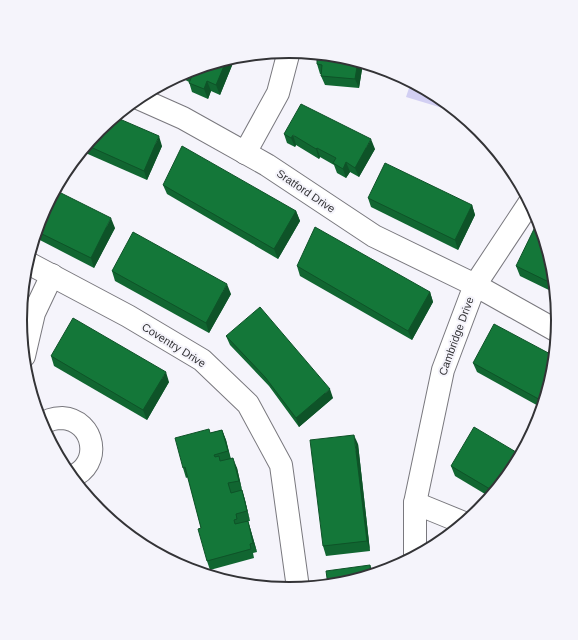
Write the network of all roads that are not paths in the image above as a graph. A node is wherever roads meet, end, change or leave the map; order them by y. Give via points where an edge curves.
1 (286, 58) edge
2 (145, 101) edge
3 (245, 153) junction
4 (526, 208) edge
5 (33, 266) edge
6 (52, 275) junction
7 (475, 285) junction
8 (551, 327) edge
9 (28, 338) edge
10 (48, 421) edge
11 (77, 474) edge
12 (416, 503) junction
13 (458, 520) edge
14 (415, 550) edge
15 (297, 582) edge

1 - 3 street via 278,93
2 - 3 street, Sratford Drive via 183,118
3 - 7 street, Sratford Drive via 374,236
4 - 7 street, Cambridge Drive
5 - 6 street, Coventry Drive
6 - 9 street via 34,313
6 - 15 street, Coventry Drive via 202,360 248,404 280,464
7 - 8 street, Sratford Drive
7 - 12 street, Cambridge Drive via 443,370
10 - 11 street via 57,418 69,419 80,424 87,433 91,444 91,456 86,467
12 - 13 street
12 - 14 street, Cambridge Drive

